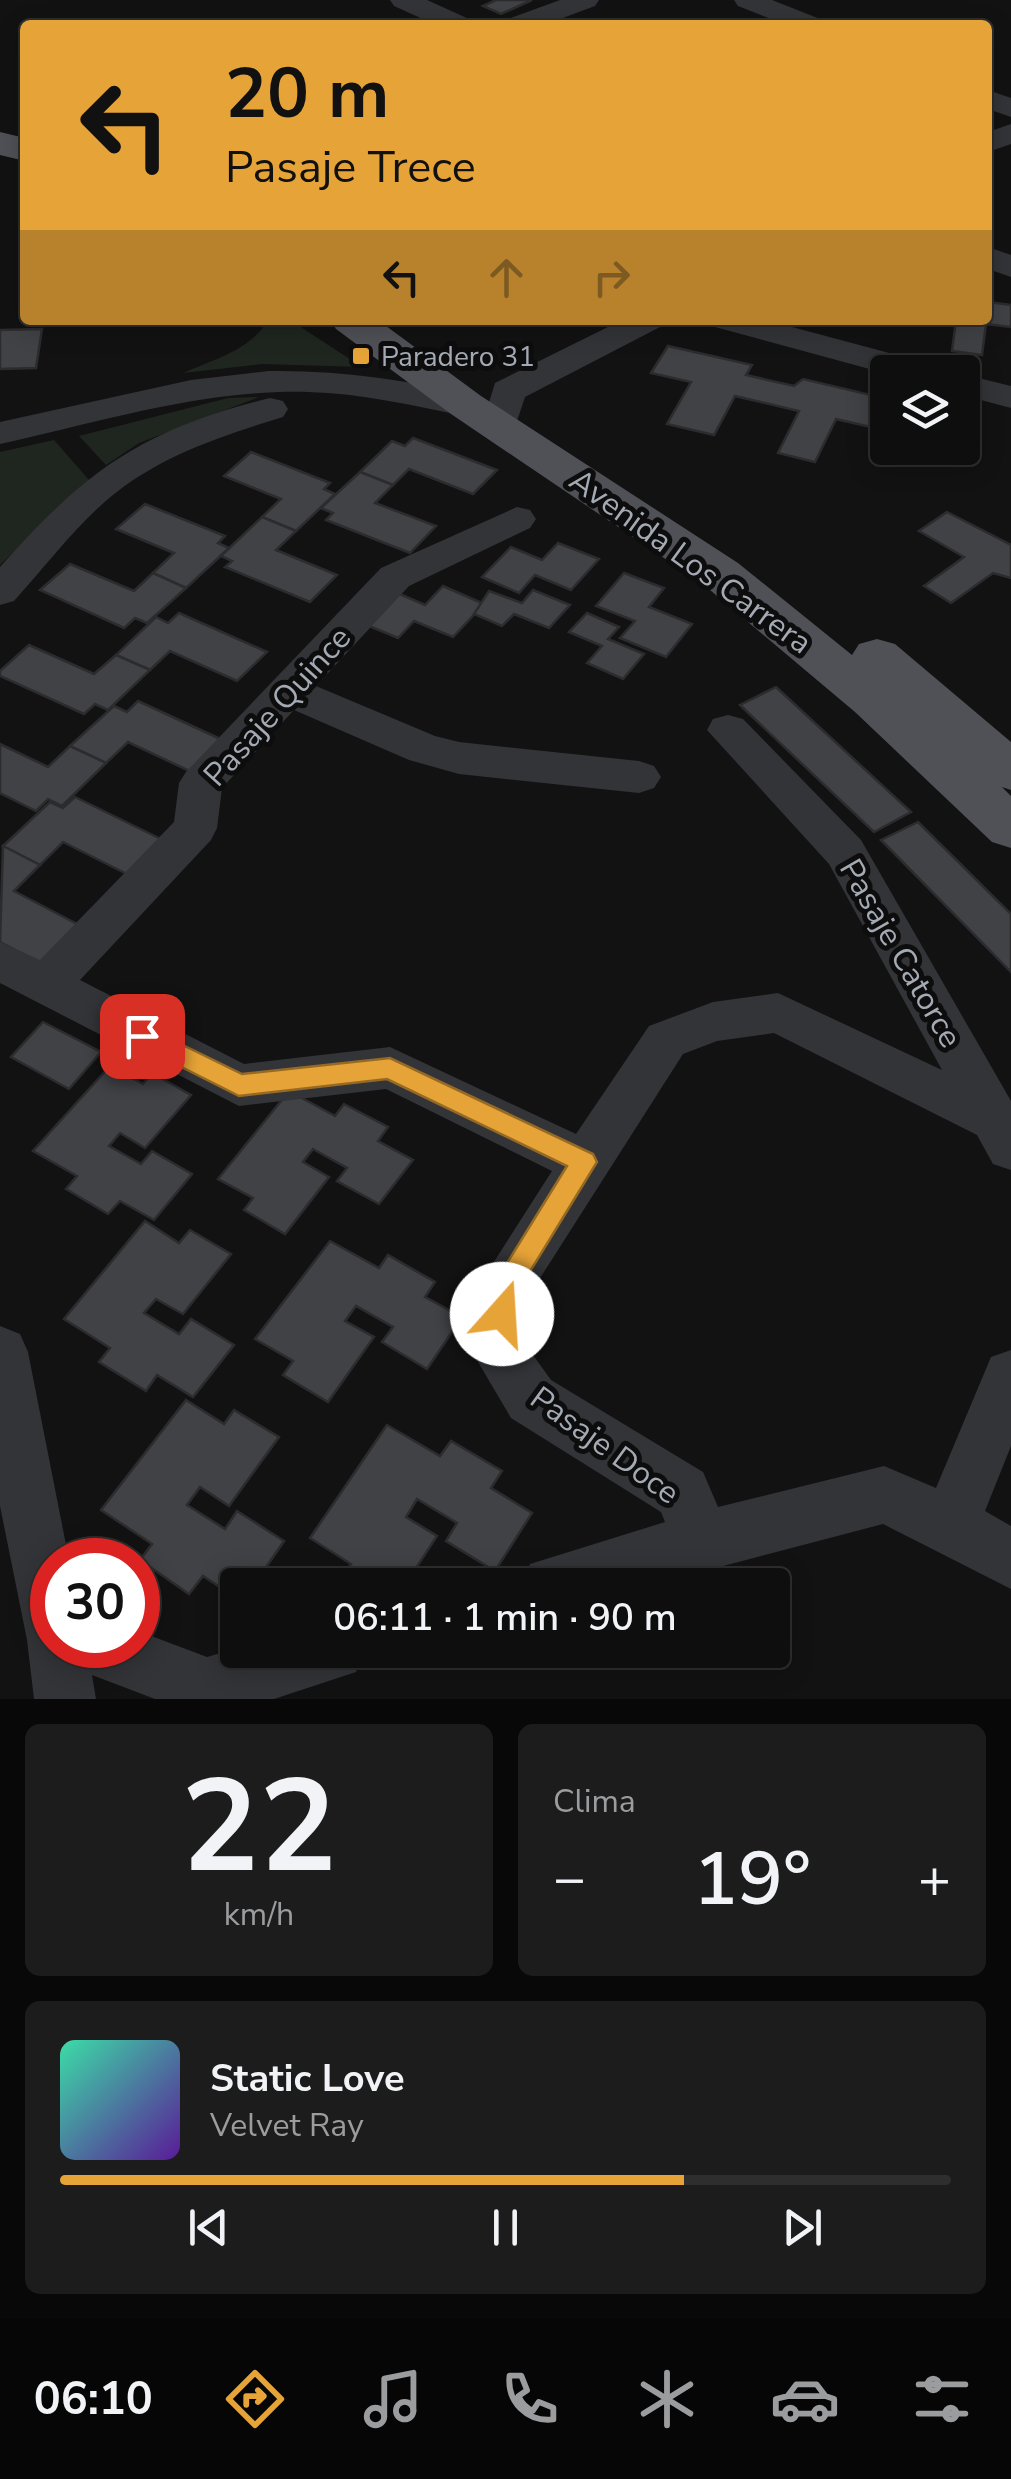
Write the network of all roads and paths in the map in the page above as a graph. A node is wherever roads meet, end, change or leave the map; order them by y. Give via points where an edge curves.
1 (404, 0) edge
2 (586, 0) edge
3 (748, 0) edge
4 (448, 20) edge
5 (532, 20) edge
6 (798, 20) edge
7 (360, 325) edge
8 (387, 325) edge
9 (639, 325) edge
10 (747, 325) edge
11 (870, 358) edge
12 (980, 389) edge
13 (1011, 398) edge
14 (491, 407) junction
15 (270, 409) dead end
16 (0, 434) edge
17 (517, 519) dead end
18 (0, 592) edge
19 (288, 691) junction
20 (728, 730) dead end
21 (1011, 771) edge
22 (639, 777) dead end
23 (1011, 828) edge
24 (0, 961) edge
25 (45, 986) junction
26 (1003, 1134) edge
27 (584, 1162) junction
28 (0, 1352) edge
29 (1011, 1376) edge
30 (950, 1524) junction
31 (35, 1538) edge
32 (703, 1540) junction
33 (1011, 1559) edge
34 (608, 1568) edge
35 (60, 1668) edge
36 (154, 1668) edge
37 (274, 1668) edge
38 (65, 1699) edge

1 - 4 street
2 - 5 street
3 - 6 street
7 - 14 main road, Avenida Los Carrera
8 - 14 main road, Avenida Los Carrera
9 - 14 street
10 - 11 street
12 - 13 street
14 - 16 street via 305,380 239,384
14 - 21 main road, Avenida Los Carrera via 680,505 786,582
14 - 23 main road, Avenida Los Carrera via 721,574 873,699
15 - 18 street via 96,470
17 - 19 street, Pasaje Quince via 395,577
19 - 22 street via 459,758
19 - 25 street, Pasaje Quince via 201,782 195,828
20 - 26 street, Pasaje Catorce via 845,852
24 - 25 street
25 - 27 street via 239,1085 390,1068
26 - 27 street, Pasaje Doce via 778,1013 713,1022 666,1040
27 - 32 street, Pasaje Doce via 501,1294 506,1362 531,1399 682,1492
28 - 31 street
29 - 30 street
30 - 32 street via 884,1495
30 - 33 street
32 - 34 street
35 - 38 street
36 - 37 street via 207,1688

